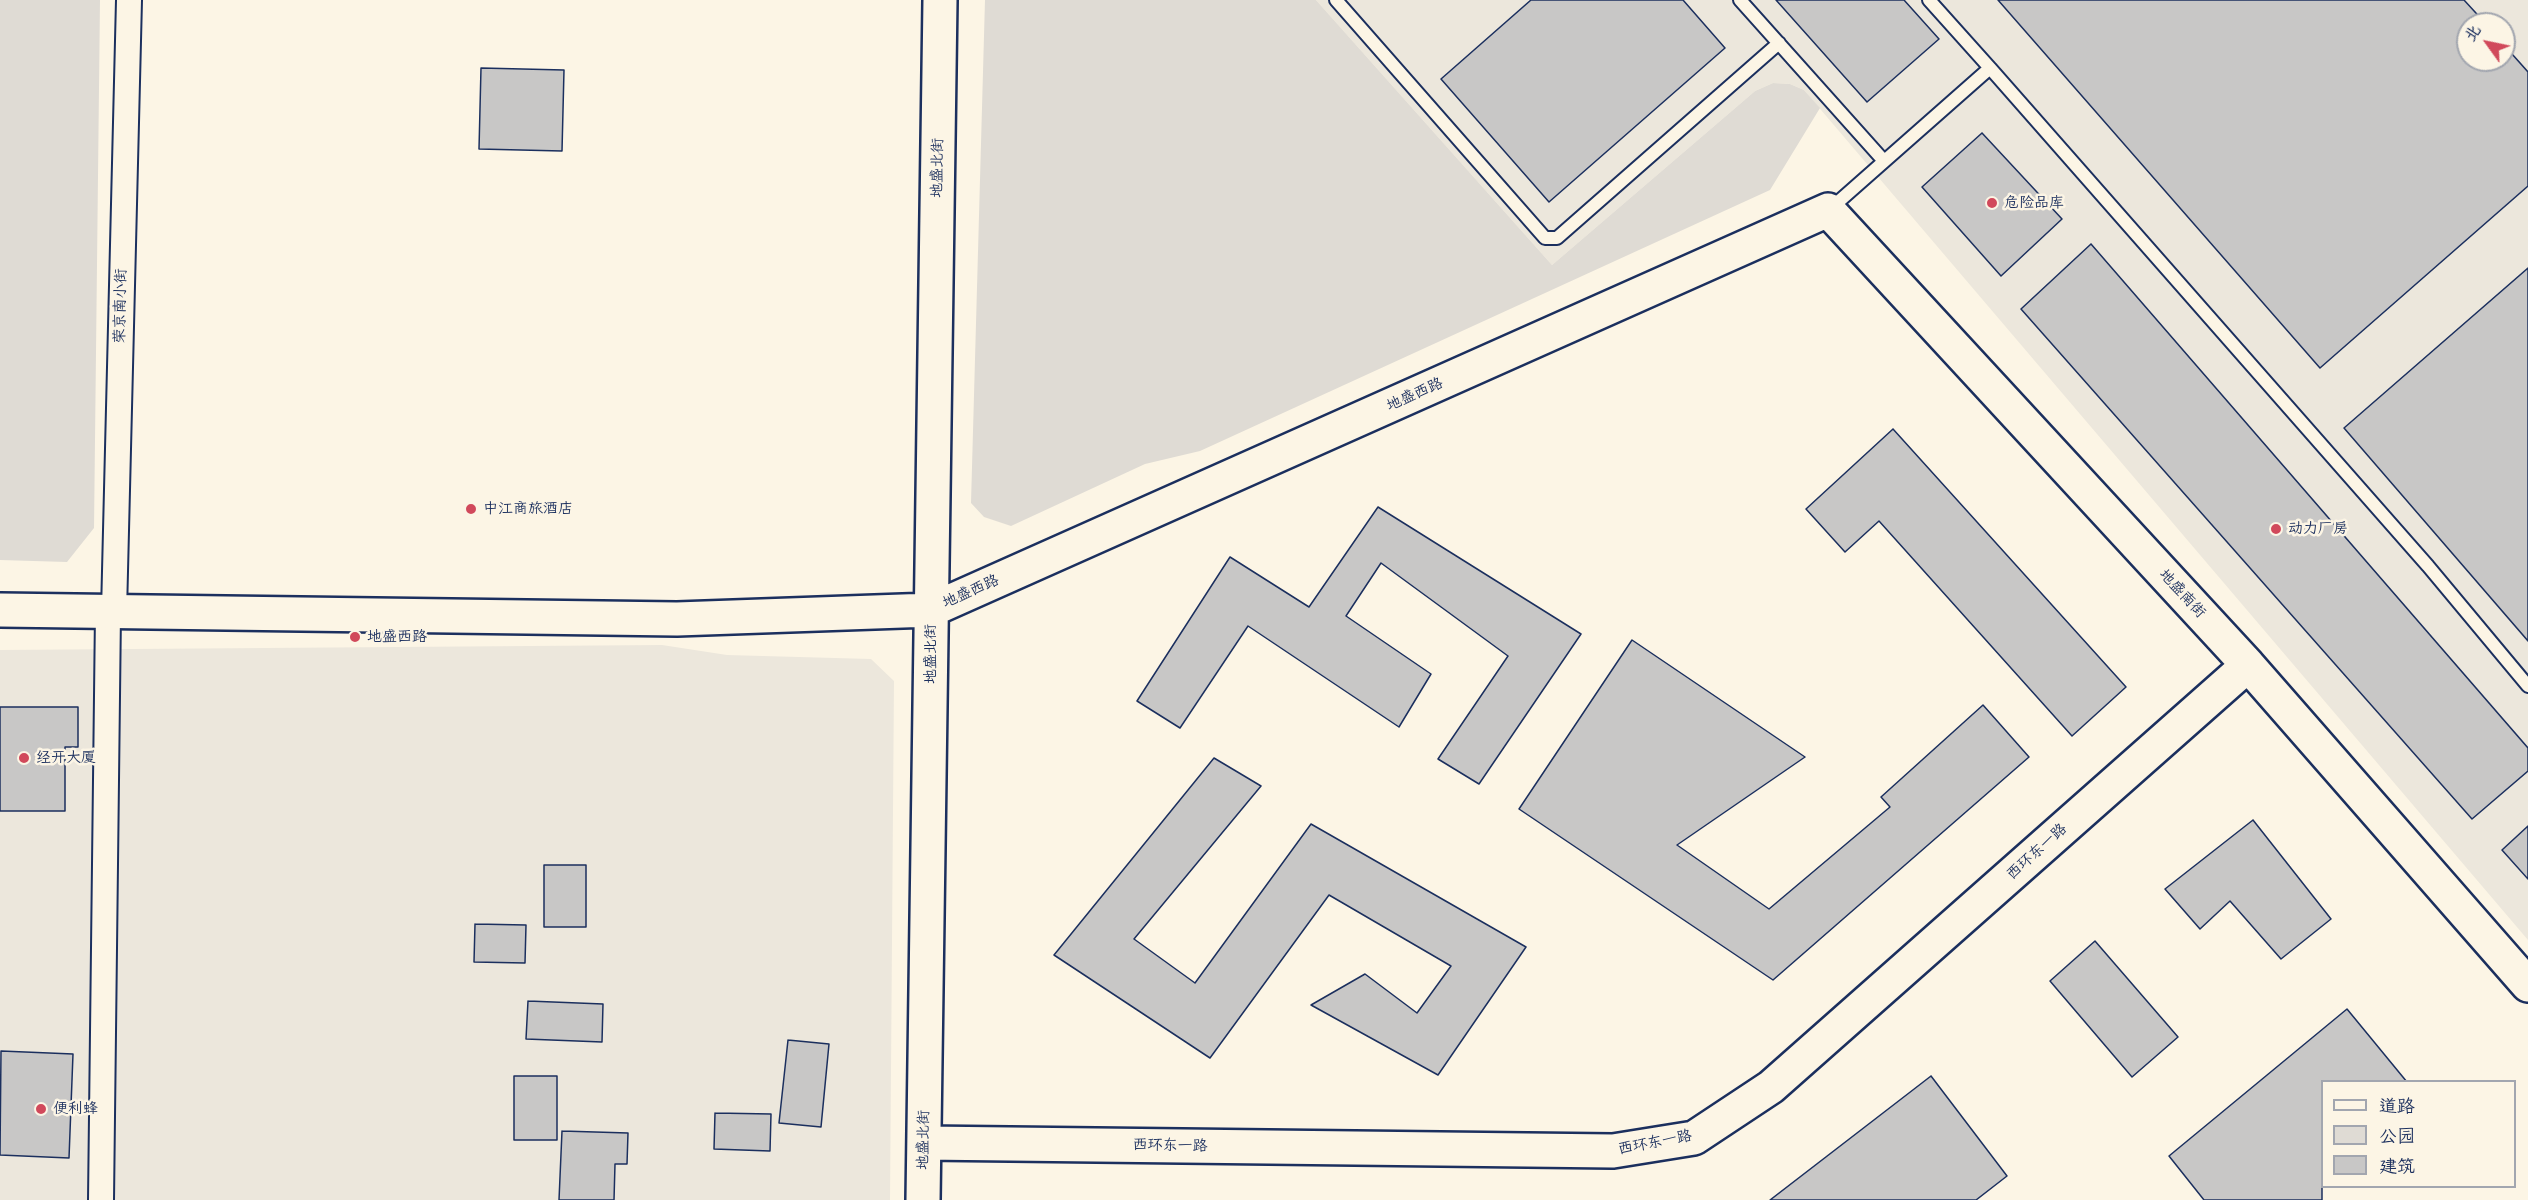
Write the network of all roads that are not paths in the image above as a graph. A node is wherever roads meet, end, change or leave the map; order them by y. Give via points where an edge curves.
1 (129, 0) edge
2 (940, 0) edge
3 (1336, 0) edge
4 (1740, 0) edge
5 (1929, 0) edge
6 (1779, 43) junction
7 (1990, 68) junction
8 (1884, 161) junction
9 (1828, 210) junction
10 (0, 610) edge
11 (931, 610) junction
12 (111, 612) junction
13 (2248, 665) junction
14 (2528, 686) edge
15 (2528, 985) edge
16 (924, 1143) junction
17 (101, 1200) edge
18 (923, 1200) edge

1 - 12 street, 荣京南小街
2 - 11 street, 地盛北街
3 - 6 lane via 1545,238 1557,238
4 - 6 lane
5 - 7 lane
6 - 8 lane
7 - 8 lane
7 - 14 lane via 2428,566
8 - 9 lane
9 - 11 street, 地盛西路
9 - 13 street, 地盛南街
10 - 12 street, 地盛西路
11 - 12 street, 地盛西路 via 677,619
11 - 16 street, 地盛北街
12 - 17 street, 荣京南小街
13 - 15 street, 地盛南街
13 - 16 street, 西环东一路 via 1771,1087 1694,1138 1613,1152
16 - 18 street, 地盛北街

